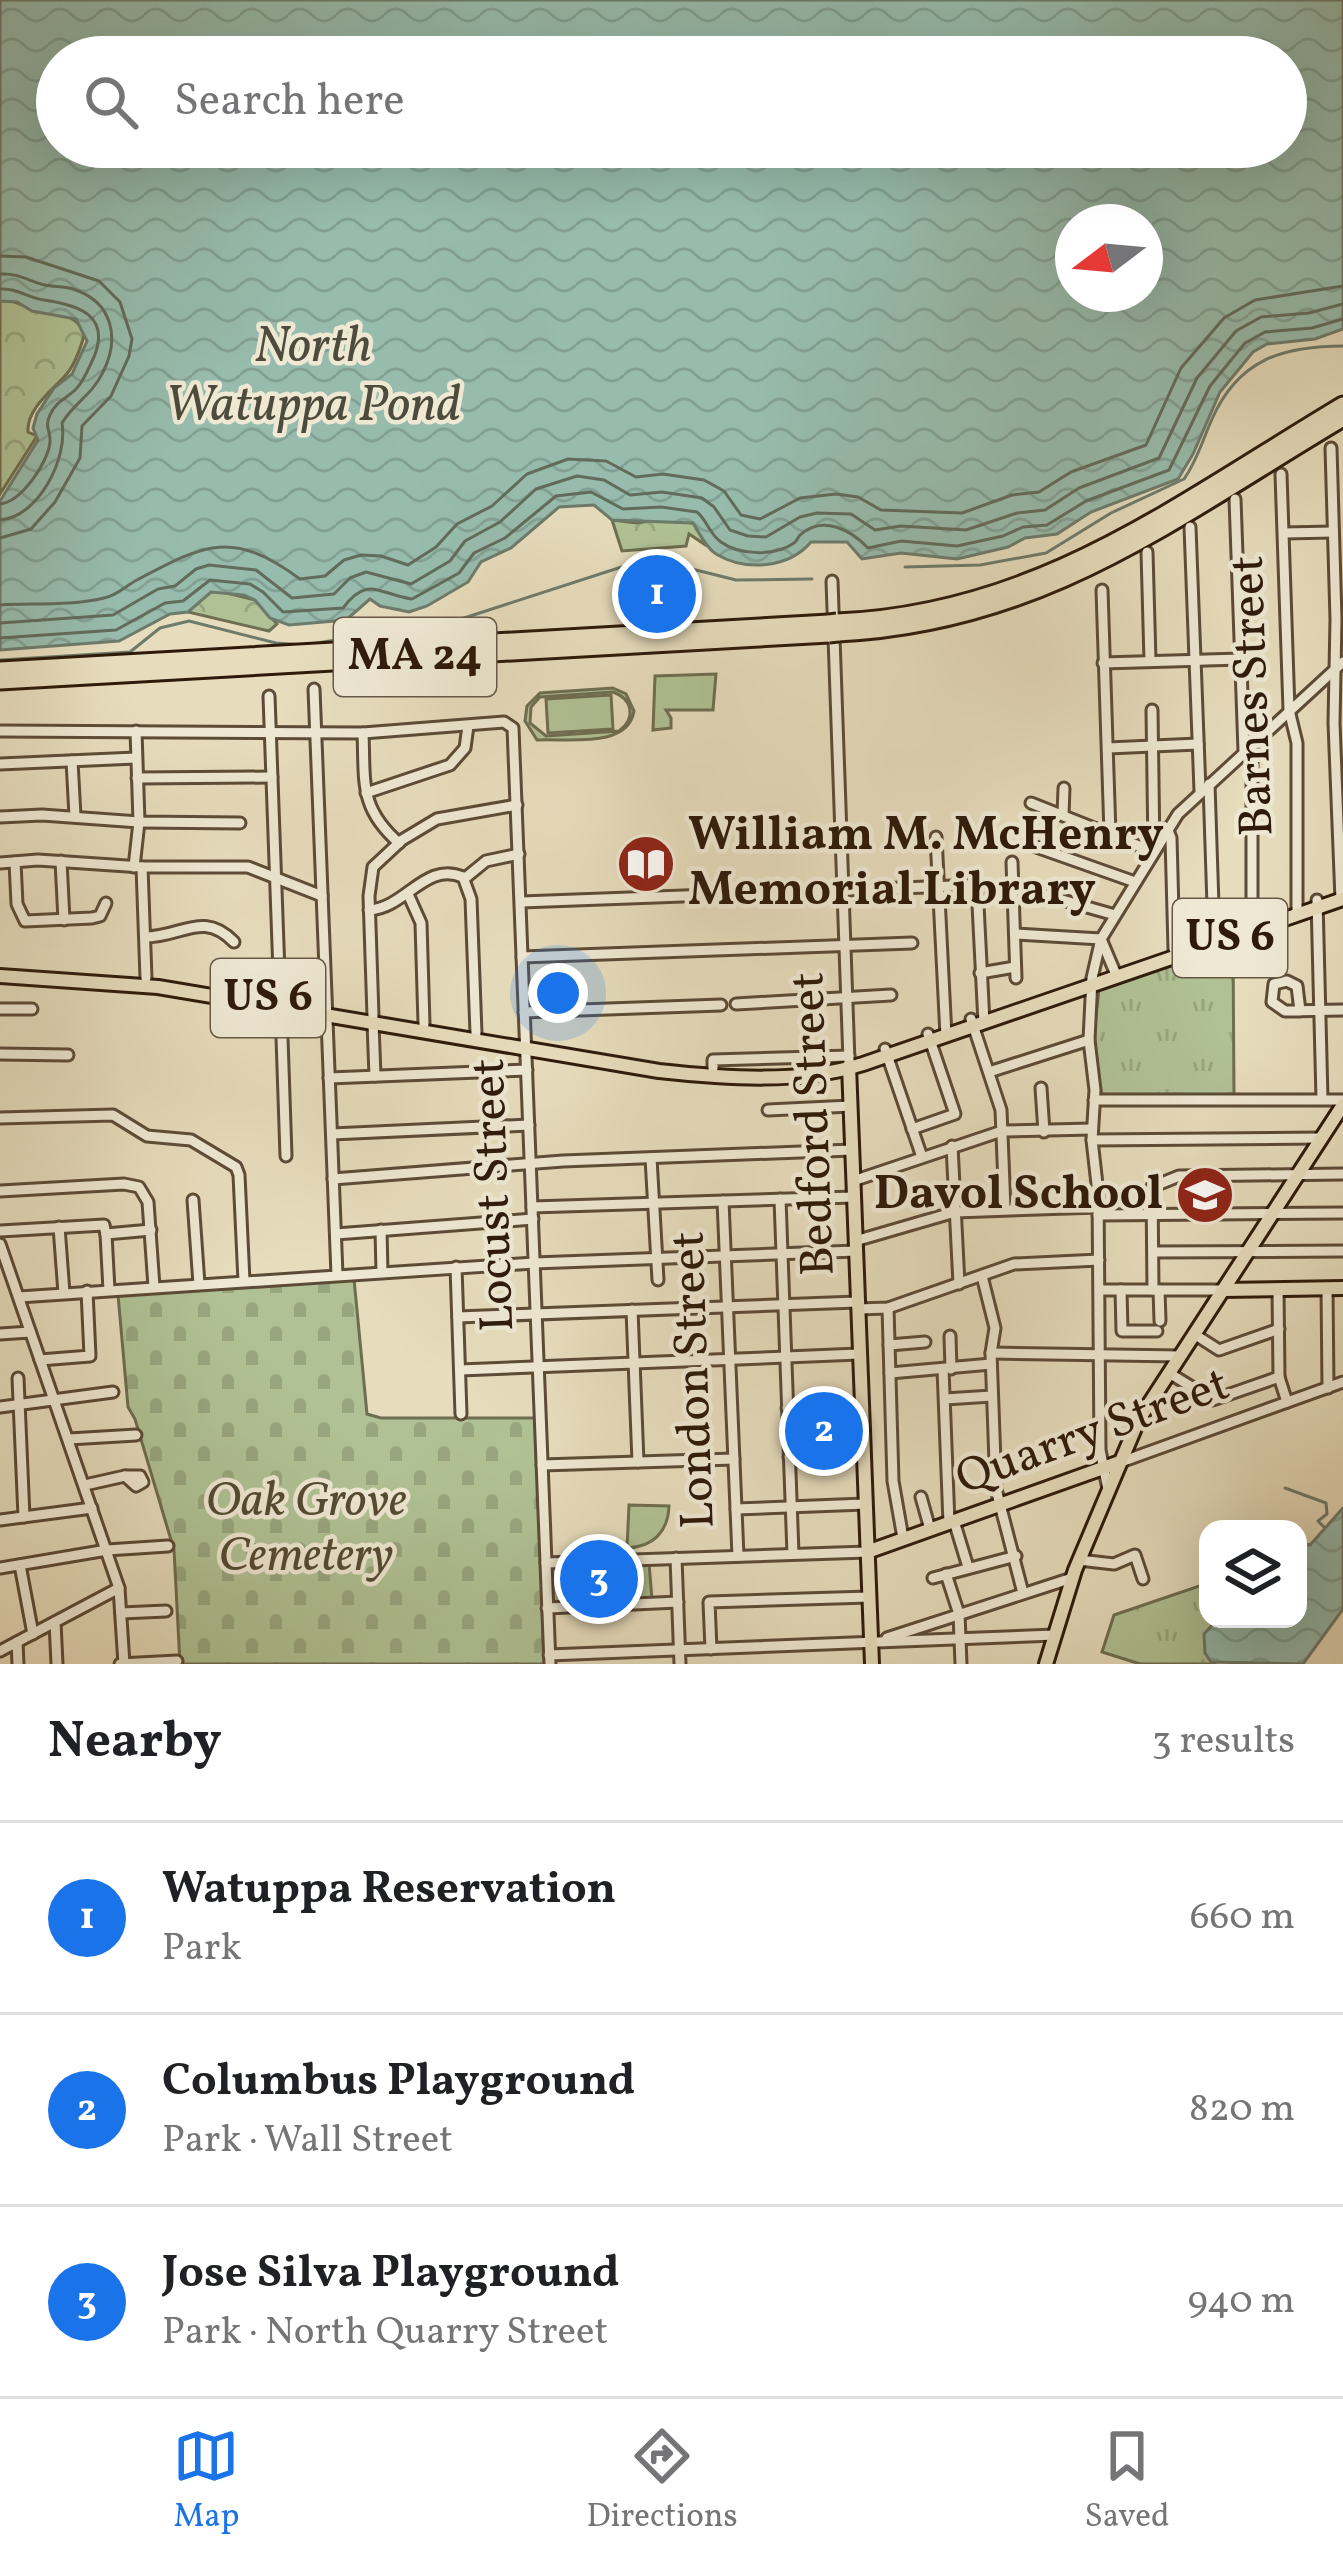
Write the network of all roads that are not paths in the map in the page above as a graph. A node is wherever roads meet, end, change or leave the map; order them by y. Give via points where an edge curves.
1 (1343, 405) edge
2 (1343, 418) edge
3 (1331, 448) dead end
4 (1281, 474) dead end
5 (1235, 500) dead end
6 (1190, 527) dead end
7 (1333, 532) junction
8 (1283, 533) junction
9 (1147, 552) dead end
10 (832, 581) dead end
11 (1102, 590) dead end
12 (833, 628) junction
13 (1196, 659) junction
14 (1240, 659) junction
15 (1150, 661) junction
16 (1103, 663) junction
17 (1339, 666) edge
18 (0, 670) edge
19 (0, 681) edge
20 (314, 689) dead end
21 (268, 696) dead end
22 (1152, 710) dead end
23 (1289, 710) junction
24 (1338, 722) edge
25 (469, 726) junction
26 (0, 731) edge
27 (136, 731) junction
28 (271, 732) junction
29 (316, 732) junction
30 (363, 733) junction
31 (1198, 744) junction
32 (1153, 746) junction
33 (1248, 747) junction
34 (1108, 748) junction
35 (136, 758) junction
36 (72, 760) junction
37 (0, 764) edge
38 (272, 776) junction
39 (137, 778) junction
40 (1064, 788) dead end
41 (1204, 788) junction
42 (366, 793) junction
43 (1031, 803) dead end
44 (517, 805) junction
45 (1063, 815) junction
46 (75, 816) junction
47 (0, 817) edge
48 (139, 822) junction
49 (240, 823) dead end
50 (1162, 826) junction
51 (1110, 834) junction
52 (936, 837) dead end
53 (398, 843) junction
54 (1036, 847) dead end
55 (1154, 852) junction
56 (519, 854) junction
57 (61, 861) junction
58 (15, 862) junction
59 (1012, 862) dead end
60 (0, 863) edge
61 (138, 867) junction
62 (275, 878) junction
63 (464, 879) junction
64 (1135, 882) junction
65 (1013, 886) junction
66 (937, 887) junction
67 (843, 891) junction
68 (408, 894) junction
69 (322, 896) junction
70 (1342, 896) edge
71 (521, 902) junction
72 (106, 903) dead end
73 (1318, 904) junction
74 (369, 910) junction
75 (1297, 911) junction
76 (1115, 915) junction
77 (64, 920) junction
78 (1252, 922) junction
79 (1015, 934) junction
80 (1214, 936) junction
81 (145, 937) junction
82 (1101, 939) junction
83 (234, 942) dead end
84 (912, 943) dead end
85 (845, 946) junction
86 (1174, 949) junction
87 (523, 957) junction
88 (0, 972) edge
89 (980, 973) junction
90 (1116, 974) junction
91 (146, 978) junction
92 (1092, 982) junction
93 (891, 995) dead end
94 (847, 1000) junction
95 (280, 1004) junction
96 (736, 1004) dead end
97 (721, 1005) dead end
98 (32, 1009) dead end
99 (0, 1010) edge
100 (1321, 1010) junction
101 (1343, 1010) edge
102 (1300, 1011) dead end
103 (326, 1012) junction
104 (524, 1012) junction
105 (373, 1019) junction
106 (978, 1021) junction
107 (424, 1024) junction
108 (945, 1032) junction
109 (476, 1033) junction
110 (929, 1038) junction
111 (1089, 1040) junction
112 (526, 1045) junction
113 (886, 1053) junction
114 (0, 1054) edge
115 (68, 1055) dead end
116 (849, 1062) junction
117 (527, 1070) junction
118 (989, 1072) junction
119 (375, 1076) junction
120 (329, 1078) junction
121 (1041, 1088) dead end
122 (1094, 1100) junction
123 (1322, 1100) junction
124 (850, 1106) junction
125 (1342, 1108) edge
126 (769, 1110) dead end
127 (0, 1118) edge
128 (529, 1125) junction
129 (912, 1130) junction
130 (1002, 1131) junction
131 (1044, 1132) junction
132 (332, 1133) junction
133 (1092, 1135) junction
134 (1322, 1138) junction
135 (952, 1146) junction
136 (852, 1150) junction
137 (286, 1156) dead end
138 (922, 1157) junction
139 (651, 1158) junction
140 (530, 1166) junction
141 (1343, 1174) edge
142 (1297, 1176) junction
143 (334, 1179) junction
144 (854, 1181) junction
145 (0, 1191) edge
146 (854, 1197) junction
147 (780, 1199) junction
148 (193, 1200) dead end
149 (723, 1201) junction
150 (653, 1203) junction
151 (1005, 1210) junction
152 (1098, 1211) junction
153 (955, 1212) junction
154 (532, 1213) junction
155 (1273, 1213) junction
156 (1343, 1213) edge
157 (1153, 1214) junction
158 (59, 1227) junction
159 (381, 1230) junction
160 (0, 1231) edge
161 (151, 1231) junction
162 (106, 1234) junction
163 (336, 1234) junction
164 (0, 1244) edge
165 (855, 1246) junction
166 (1343, 1251) edge
167 (782, 1252) junction
168 (1154, 1252) junction
169 (1247, 1252) junction
170 (727, 1254) junction
171 (656, 1257) junction
172 (3, 1258) edge
173 (1099, 1260) junction
174 (534, 1263) junction
175 (456, 1268) junction
176 (382, 1272) junction
177 (338, 1275) junction
178 (982, 1276) junction
179 (658, 1280) dead end
180 (244, 1281) junction
181 (199, 1284) junction
182 (958, 1284) junction
183 (154, 1287) junction
184 (1328, 1288) junction
185 (1343, 1288) edge
186 (1278, 1289) junction
187 (109, 1290) junction
188 (1100, 1290) junction
189 (1121, 1290) junction
190 (1156, 1290) junction
191 (1223, 1290) junction
192 (87, 1292) junction
193 (64, 1294) junction
194 (19, 1297) junction
195 (784, 1304) junction
196 (858, 1305) junction
197 (729, 1306) junction
198 (888, 1308) junction
199 (632, 1310) junction
200 (536, 1314) junction
201 (458, 1317) junction
202 (1279, 1329) junction
203 (30, 1332) junction
204 (0, 1334) edge
205 (1194, 1334) junction
206 (950, 1336) dead end
207 (925, 1342) dead end
208 (889, 1345) junction
209 (860, 1354) junction
210 (1101, 1355) junction
211 (785, 1356) junction
212 (1180, 1356) junction
213 (731, 1359) junction
214 (991, 1359) junction
215 (40, 1360) junction
216 (634, 1362) junction
217 (538, 1366) junction
218 (947, 1369) junction
219 (460, 1370) junction
220 (890, 1373) junction
221 (1169, 1373) junction
222 (1279, 1377) junction
223 (19, 1378) dead end
224 (1343, 1382) edge
225 (1328, 1388) junction
226 (113, 1392) dead end
227 (992, 1396) junction
228 (54, 1398) junction
229 (945, 1399) junction
230 (1287, 1402) junction
231 (862, 1405) junction
232 (19, 1406) junction
233 (0, 1407) edge
234 (787, 1408) junction
235 (461, 1414) dead end
236 (136, 1435) dead end
237 (69, 1439) junction
238 (863, 1454) junction
239 (789, 1457) junction
240 (734, 1459) junction
241 (638, 1462) junction
242 (1120, 1462) junction
243 (542, 1465) junction
244 (1102, 1468) junction
245 (125, 1476) dead end
246 (85, 1486) junction
247 (1108, 1490) junction
248 (921, 1497) dead end
249 (865, 1504) junction
250 (1001, 1505) junction
251 (791, 1507) junction
252 (92, 1508) junction
253 (736, 1509) junction
254 (24, 1517) junction
255 (0, 1520) edge
256 (952, 1522) junction
257 (930, 1529) junction
258 (903, 1538) junction
259 (168, 1546) dead end
260 (107, 1550) junction
261 (867, 1552) junction
262 (793, 1554) junction
263 (738, 1556) junction
264 (1016, 1556) junction
265 (676, 1558) junction
266 (1078, 1560) junction
267 (546, 1563) junction
268 (20, 1565) junction
269 (968, 1567) junction
270 (0, 1568) edge
271 (946, 1574) junction
272 (1072, 1578) junction
273 (933, 1579) dead end
274 (1143, 1579) dead end
275 (119, 1588) junction
276 (1023, 1593) junction
277 (869, 1597) junction
278 (677, 1602) junction
279 (548, 1608) junction
280 (166, 1612) dead end
281 (121, 1613) junction
282 (958, 1614) junction
283 (55, 1622) junction
284 (33, 1634) junction
285 (1055, 1635) junction
286 (960, 1638) junction
287 (17, 1642) junction
288 (871, 1643) junction
289 (711, 1649) junction
290 (679, 1650) junction
291 (0, 1651) edge
292 (615, 1658) edge
293 (550, 1659) edge
294 (177, 1661) edge
295 (18, 1664) edge
296 (57, 1664) edge
297 (122, 1664) edge
298 (680, 1664) edge
299 (872, 1664) edge
300 (961, 1664) edge
301 (1046, 1664) edge

1 - 12 highway, MA 24 via 1043,579 950,608
2 - 12 highway, MA 24 via 1054,586 932,624
3 - 7 street
4 - 8 street, Barnes Street
5 - 14 street
6 - 13 street
7 - 8 street
7 - 17 street
8 - 23 street, Barnes Street
9 - 15 street
10 - 67 street, Bedford Street
11 - 16 street
12 - 18 highway, MA 24
12 - 19 highway, MA 24
13 - 14 street
13 - 15 street
13 - 31 street
14 - 33 street
15 - 16 street
16 - 34 street
17 - 23 street
17 - 24 street
20 - 29 street
21 - 28 street
22 - 32 street
23 - 33 street
23 - 75 street, Barnes Street via 1298,742
24 - 70 street
25 - 30 street
25 - 42 street via 465,748 449,765
25 - 44 street, Locust Street via 510,724
26 - 27 street
27 - 28 street
27 - 35 street
28 - 29 street
28 - 38 street
29 - 30 street
29 - 69 street
30 - 42 street
31 - 32 street
31 - 41 street
32 - 34 street
32 - 50 street
33 - 41 street
33 - 78 street
34 - 51 street
35 - 36 street
35 - 39 street
36 - 37 street
36 - 46 street
38 - 39 street
38 - 62 street
39 - 48 street
40 - 45 street
41 - 50 street
41 - 80 street
42 - 53 street via 370,813
43 - 45 street
44 - 53 street via 436,819
44 - 56 street, Locust Street
45 - 51 street
46 - 47 street
46 - 48 street
48 - 49 street
48 - 61 street
50 - 55 street
50 - 86 street
51 - 55 street
52 - 66 street
53 - 74 street via 370,872
54 - 64 street
55 - 64 street
56 - 63 street via 486,861
56 - 71 street, Locust Street
57 - 58 street
57 - 61 street
57 - 77 street
58 - 60 street
58 - 77 street via 22,918
59 - 65 street
61 - 62 street via 248,867
61 - 81 street
62 - 69 street
62 - 95 street
63 - 68 street via 436,874
63 - 109 street
64 - 76 street
65 - 76 street
65 - 79 street
66 - 67 street
66 - 89 street via 980,885
66 - 108 street
67 - 71 street
67 - 85 street, Bedford Street
68 - 74 street
68 - 107 street via 421,923
69 - 103 street
70 - 73 main road, US 6
71 - 87 street, Locust Street
72 - 77 street via 100,916
73 - 75 main road, US 6
73 - 100 street
74 - 105 street
75 - 78 main road, US 6
75 - 90 main road, US 6
76 - 82 street
78 - 80 main road, US 6
79 - 82 street
79 - 89 street via 1016,973
80 - 86 main road, US 6
81 - 83 street via 197,926 221,929
81 - 91 street
82 - 90 street
82 - 92 street
84 - 85 street
85 - 87 street
85 - 94 street, Bedford Street
86 - 90 main road, US 6
87 - 104 street, Locust Street
88 - 91 main road, US 6
88 - 95 main road, US 6
89 - 106 street
90 - 92 main road, US 6
91 - 95 main road, US 6
92 - 106 main road, US 6
92 - 111 street
93 - 94 street
94 - 96 street
94 - 116 street, Bedford Street
95 - 103 main road, US 6
95 - 137 street
97 - 104 street
98 - 99 street
100 - 101 street
100 - 102 street
100 - 123 street
103 - 105 main road, US 6
103 - 120 street
104 - 112 street, Locust Street
105 - 107 main road, US 6
105 - 112 main road, US 6
105 - 119 street
106 - 108 main road, US 6
106 - 118 street
107 - 109 main road, US 6
108 - 110 main road, US 6
109 - 112 main road, US 6
110 - 113 main road, US 6
110 - 129 street via 955,1114
111 - 118 street
111 - 122 street
112 - 116 main road, US 6 via 713,1068
112 - 116 main road, US 6 via 705,1075 797,1075
112 - 117 street, Locust Street
113 - 116 main road, US 6
113 - 129 street
114 - 115 street
116 - 124 main road, Bedford Street
117 - 119 street
117 - 128 street, Locust Street
118 - 130 street
119 - 120 street
120 - 132 street
121 - 131 street
122 - 123 street
122 - 133 street
123 - 125 street
124 - 126 street
124 - 136 main road, Bedford Street
125 - 134 main road
127 - 180 street via 106,1114 148,1136 191,1140 236,1167
128 - 132 street
128 - 140 street, Locust Street
129 - 138 street
130 - 131 street
130 - 135 street
130 - 151 street
131 - 133 street
132 - 143 street
133 - 134 street
133 - 152 street
134 - 142 main road
135 - 138 street
135 - 153 street
136 - 139 street
136 - 144 main road, Bedford Street
138 - 144 street
139 - 140 street
139 - 150 street
140 - 143 street
140 - 154 street, Locust Street
141 - 142 street
142 - 155 main road
142 - 157 street via 1179,1176 1152,1186
143 - 163 street
144 - 146 main road, Bedford Street
145 - 161 street via 139,1187
146 - 147 street
146 - 165 main road, Bedford Street
147 - 149 street
147 - 167 street
148 - 181 street
149 - 150 street
149 - 170 street, London Street
150 - 154 street
150 - 171 street
151 - 152 street
151 - 153 street
152 - 157 street
152 - 173 street
153 - 165 street
153 - 182 street
154 - 159 street
154 - 174 street, Locust Street
155 - 156 street
155 - 157 street
155 - 169 main road
157 - 168 street
158 - 160 street
158 - 162 street via 104,1225
158 - 193 street
159 - 163 street
159 - 176 street
161 - 162 street
161 - 183 street
162 - 187 street
163 - 177 street
164 - 172 street
165 - 167 street
165 - 196 main road, Bedford Street
166 - 169 street
167 - 170 street
167 - 195 street
168 - 169 street
168 - 190 street
169 - 191 main road
170 - 171 street
170 - 197 street, London Street
171 - 174 street
171 - 179 street
172 - 194 street
173 - 178 street via 1014,1264
173 - 188 street
174 - 175 street
174 - 200 street, Locust Street
175 - 176 street
175 - 201 street
176 - 177 street
177 - 180 street
178 - 182 street
178 - 214 street via 995,1328
180 - 181 street
181 - 183 street
182 - 198 street
183 - 187 street
184 - 185 main road
184 - 186 main road
184 - 225 street
186 - 191 main road
186 - 202 street
187 - 192 street
188 - 189 street
188 - 210 street
189 - 190 street
189 - 190 street via 1122,1331 1158,1326
190 - 191 street
191 - 205 main road
192 - 193 street
192 - 215 street via 90,1357
193 - 194 street
194 - 203 street
195 - 196 street
195 - 197 street
195 - 211 street
196 - 198 street
196 - 209 main road, Bedford Street
197 - 199 street
197 - 213 street, London Street
198 - 208 street
199 - 200 street
199 - 216 street
200 - 201 street
200 - 217 street, Locust Street
201 - 219 street
202 - 205 street via 1219,1350
202 - 222 street
203 - 204 street
203 - 215 street
205 - 212 main road
206 - 218 street
207 - 208 street
208 - 220 street
209 - 211 street
209 - 231 main road, Bedford Street
210 - 212 street
210 - 214 street
210 - 244 street
211 - 213 street
211 - 234 street
212 - 221 main road
213 - 216 street
213 - 240 street, London Street
214 - 218 street
214 - 227 street
215 - 228 street
216 - 217 street
216 - 241 street
217 - 219 street
217 - 243 street, Locust Street
218 - 220 street
218 - 229 street
219 - 235 street
220 - 258 street
221 - 222 street via 1213,1400
221 - 242 main road
222 - 230 street
223 - 232 street
224 - 225 street, Quarry Street
225 - 230 street, Quarry Street
226 - 228 street
227 - 229 street
227 - 250 street
228 - 232 street
228 - 237 street
229 - 256 street
230 - 242 street, Quarry Street
231 - 234 street
231 - 238 main road, Bedford Street
232 - 233 street
232 - 254 street
234 - 239 street
236 - 237 street
237 - 246 street
238 - 239 street
238 - 249 main road, Bedford Street
239 - 251 street
240 - 241 street
240 - 253 street, London Street
241 - 243 street
242 - 244 main road, Quarry Street
242 - 247 main road
243 - 267 street, Locust Street
244 - 247 street
244 - 250 main road, Quarry Street
245 - 246 street
246 - 252 street
247 - 266 main road
248 - 257 street
249 - 251 street
249 - 261 main road, Bedford Street
250 - 256 main road, Quarry Street
250 - 264 street
251 - 253 street
251 - 262 street
252 - 254 street
252 - 260 street
253 - 263 street, London Street
254 - 255 street
256 - 257 main road, Quarry Street
256 - 269 street
257 - 258 main road, Quarry Street
258 - 261 main road, Quarry Street
259 - 260 street
260 - 268 street
260 - 275 street
261 - 262 street
261 - 277 main road, Bedford Street
262 - 263 street
263 - 265 street
264 - 269 street
264 - 276 street
265 - 267 street
265 - 278 street
266 - 272 main road
266 - 274 street via 1114,1564 1135,1555
267 - 279 street, Locust Street
268 - 270 street
268 - 284 street
269 - 271 street
271 - 273 street
271 - 282 street
272 - 276 street
272 - 285 main road
275 - 281 street
275 - 283 street
276 - 282 street
277 - 288 main road, Bedford Street
277 - 289 street via 709,1602
278 - 279 street
278 - 290 street
279 - 293 street, Locust Street
280 - 281 street
281 - 297 street
282 - 286 street
282 - 288 street
283 - 284 street
283 - 296 street
284 - 287 street
285 - 286 street
285 - 301 main road
286 - 288 street
286 - 300 street
287 - 291 street
287 - 295 street
288 - 289 street
288 - 299 main road, Bedford Street
289 - 290 street
290 - 292 street
290 - 298 street
292 - 293 street
294 - 297 street

